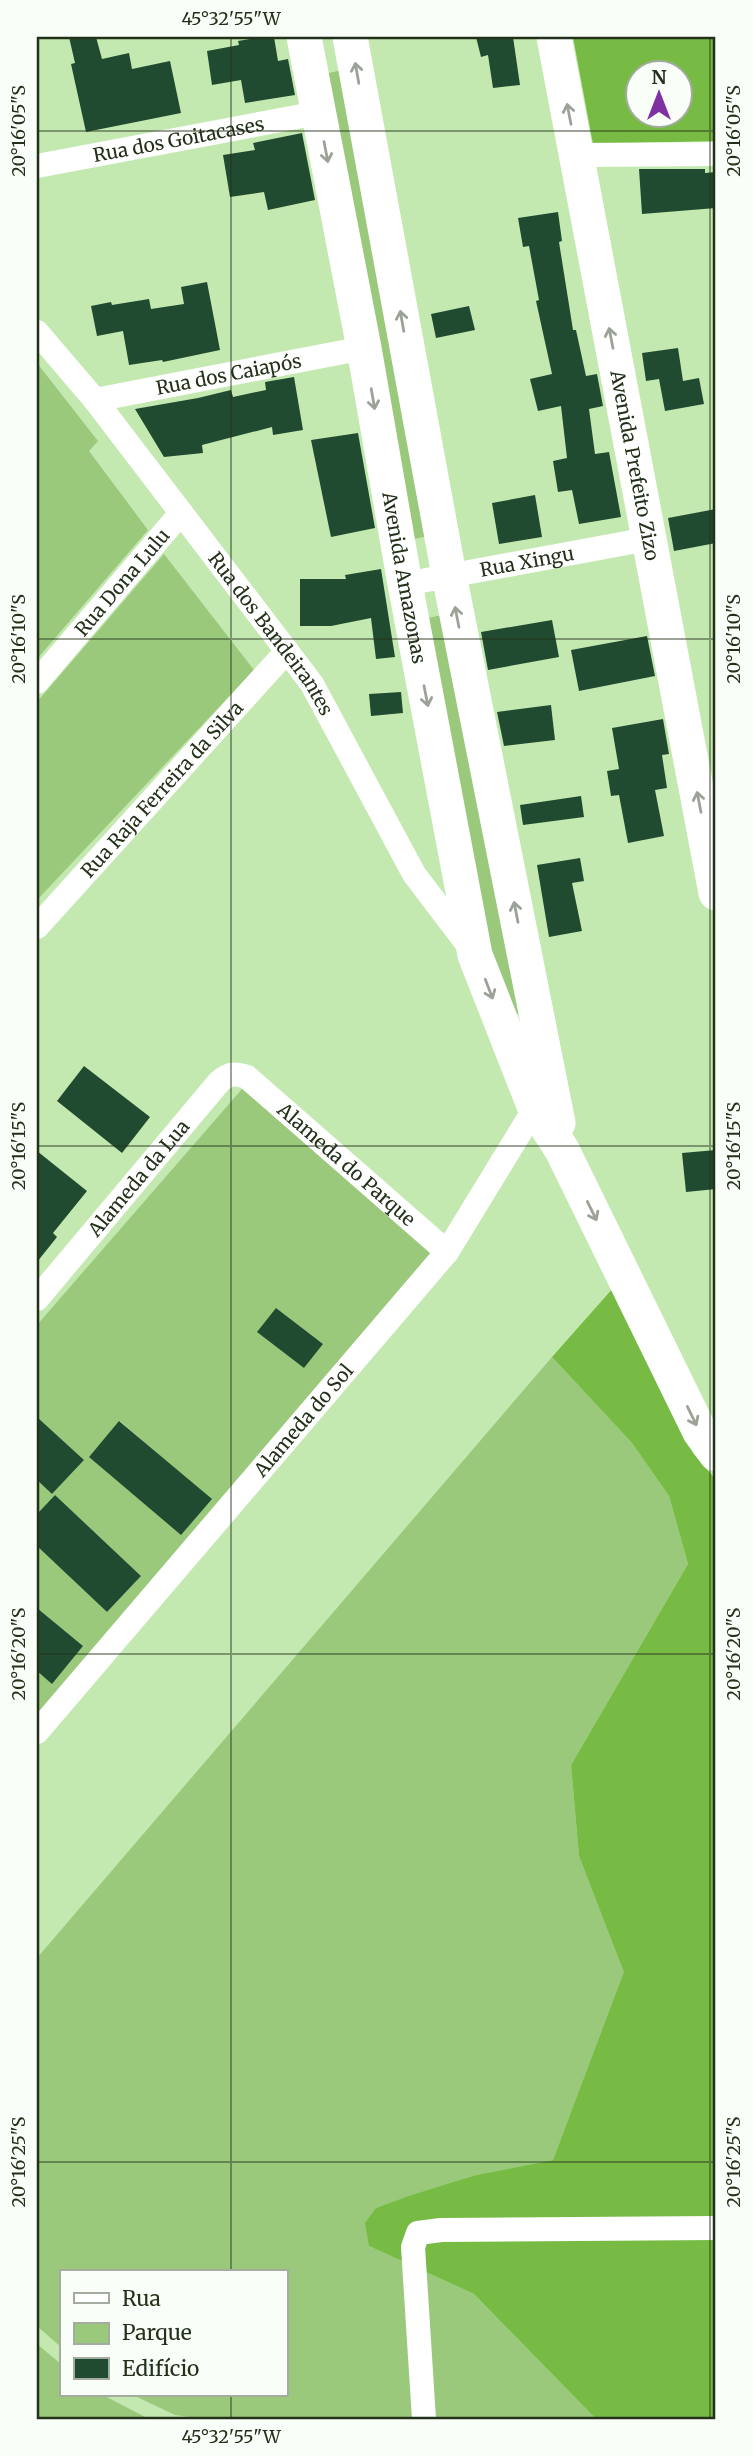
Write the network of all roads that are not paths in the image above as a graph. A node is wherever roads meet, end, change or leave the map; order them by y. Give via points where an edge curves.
1 (304, 37) edge
2 (350, 37) edge
3 (554, 37) edge
4 (318, 113) junction
5 (716, 154) edge
6 (576, 155) junction
7 (37, 166) edge
8 (37, 332) edge
9 (364, 348) junction
10 (95, 400) junction
11 (181, 513) junction
12 (648, 539) junction
13 (449, 575) junction
14 (404, 584) junction
15 (287, 651) junction
16 (37, 682) edge
17 (716, 893) edge
18 (37, 927) edge
19 (475, 955) junction
20 (247, 1077) joint
21 (544, 1104) junction
22 (447, 1252) junction
23 (37, 1299) edge
24 (716, 1454) edge
25 (37, 1732) edge
26 (716, 2228) edge
27 (424, 2419) edge

1 - 4 main road, Avenida Amazonas
13 -> 2 main road
6 -> 3 main road, Avenida Prefeito Zizo
4 - 7 street, Rua dos Goitacases
4 -> 9 main road, Avenida Amazonas
5 - 6 street
12 -> 6 main road, Avenida Prefeito Zizo
8 - 10 street, Rua dos Bandeirantes
9 - 10 street, Rua dos Caiapós
9 -> 14 main road, Avenida Amazonas
10 - 11 street, Rua dos Bandeirantes
11 - 15 street, Rua dos Bandeirantes
11 - 16 street, Rua Dona Lulu
12 - 13 street, Rua Xingu
17 -> 12 main road, Avenida Prefeito Zizo
13 - 14 street, Rua Xingu
21 -> 13 main road
14 -> 19 main road, Avenida Amazonas
15 - 18 street, Rua Raja Ferreira da Silva
15 - 19 street, Rua dos Bandeirantes via 312,684 414,874
19 -> 21 main road, Avenida Amazonas
20 - 22 street, Alameda do Parque
20 - 23 street, Alameda da Lua via 236,1073 219,1082
21 - 22 street, Alameda do Sol
21 -> 24 main road via 700,1433
22 - 25 street, Alameda do Sol
26 - 27 street via 418,2233 413,2247

